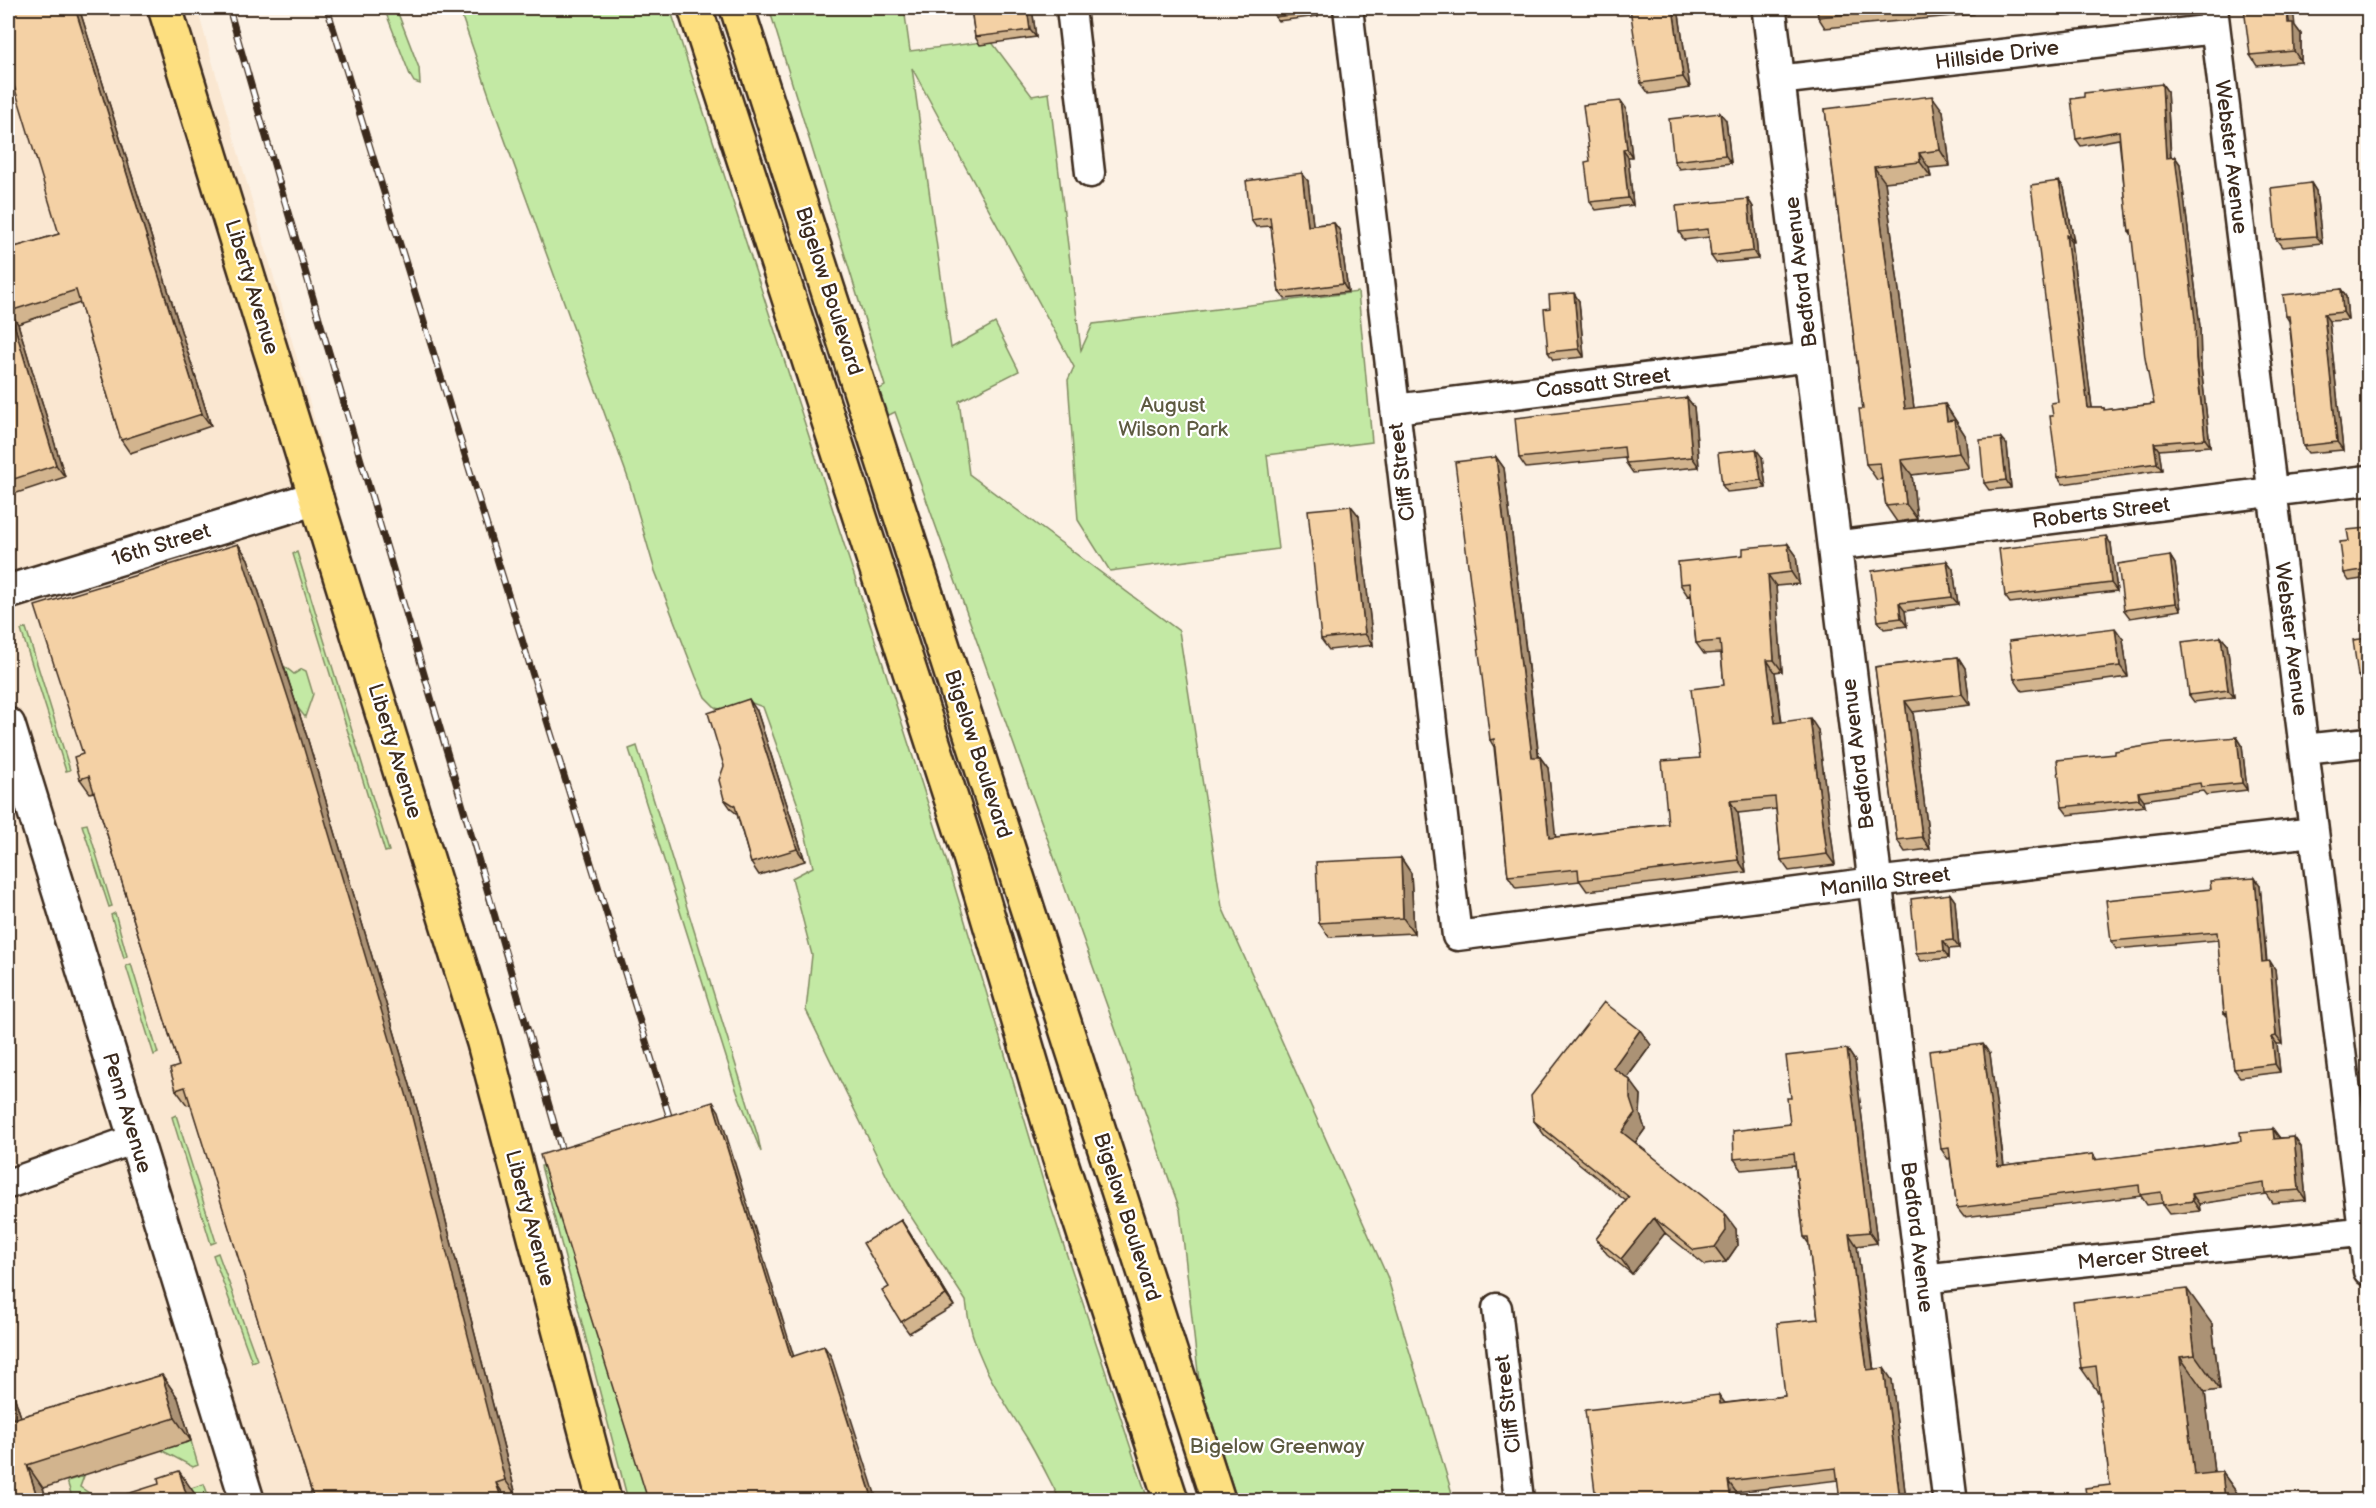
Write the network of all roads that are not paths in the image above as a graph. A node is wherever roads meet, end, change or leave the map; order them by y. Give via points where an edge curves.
1 (165, 8) edge
2 (695, 8) edge
3 (737, 8) edge
4 (1071, 8) edge
5 (1348, 8) edge
6 (1769, 8) edge
7 (2214, 18) edge
8 (1778, 80) junction
9 (1090, 173) dead end
10 (1811, 357) junction
11 (1395, 409) junction
12 (2368, 480) edge
13 (2273, 492) junction
14 (316, 498) junction
15 (1833, 546) junction
16 (8, 592) edge
17 (8, 725) edge
18 (2368, 741) edge
19 (2304, 749) junction
20 (2314, 831) junction
21 (1874, 882) junction
22 (1457, 936) joint
23 (135, 1139) junction
24 (8, 1184) edge
25 (2366, 1232) edge
26 (2368, 1271) edge
27 (1923, 1279) junction
28 (1497, 1308) dead end
29 (247, 1500) edge
30 (604, 1500) edge
31 (1172, 1500) edge
32 (1218, 1500) edge
33 (1519, 1500) edge
34 (1950, 1500) edge

1 - 14 main road, Liberty Avenue
2 - 31 main road, Bigelow Boulevard via 971,860 1059,1156
3 - 32 main road, Bigelow Boulevard
4 - 9 street
5 - 11 street, Cliff Street
6 - 8 street, Bedford Avenue
7 - 8 street, Hillside Drive
7 - 13 street, Webster Avenue
8 - 10 street, Bedford Avenue
10 - 11 street, Cassatt Street
10 - 15 street, Bedford Avenue
11 - 22 street, Cliff Street
12 - 13 street, Roberts Street
13 - 15 street, Roberts Street
13 - 19 street, Webster Avenue
14 - 16 street, 16th Street
14 - 30 main road, Liberty Avenue via 484,1043
15 - 21 street, Bedford Avenue
17 - 23 street, Penn Avenue
18 - 19 street
19 - 20 street, Webster Avenue
20 - 21 street, Manilla Street
20 - 25 street, Webster Avenue
21 - 22 street, Manilla Street
21 - 27 street, Bedford Avenue
23 - 24 street
23 - 29 street, Penn Avenue
25 - 26 street, Webster Avenue
25 - 27 street, Mercer Street
27 - 34 street, Bedford Avenue
28 - 33 street, Cliff Street

